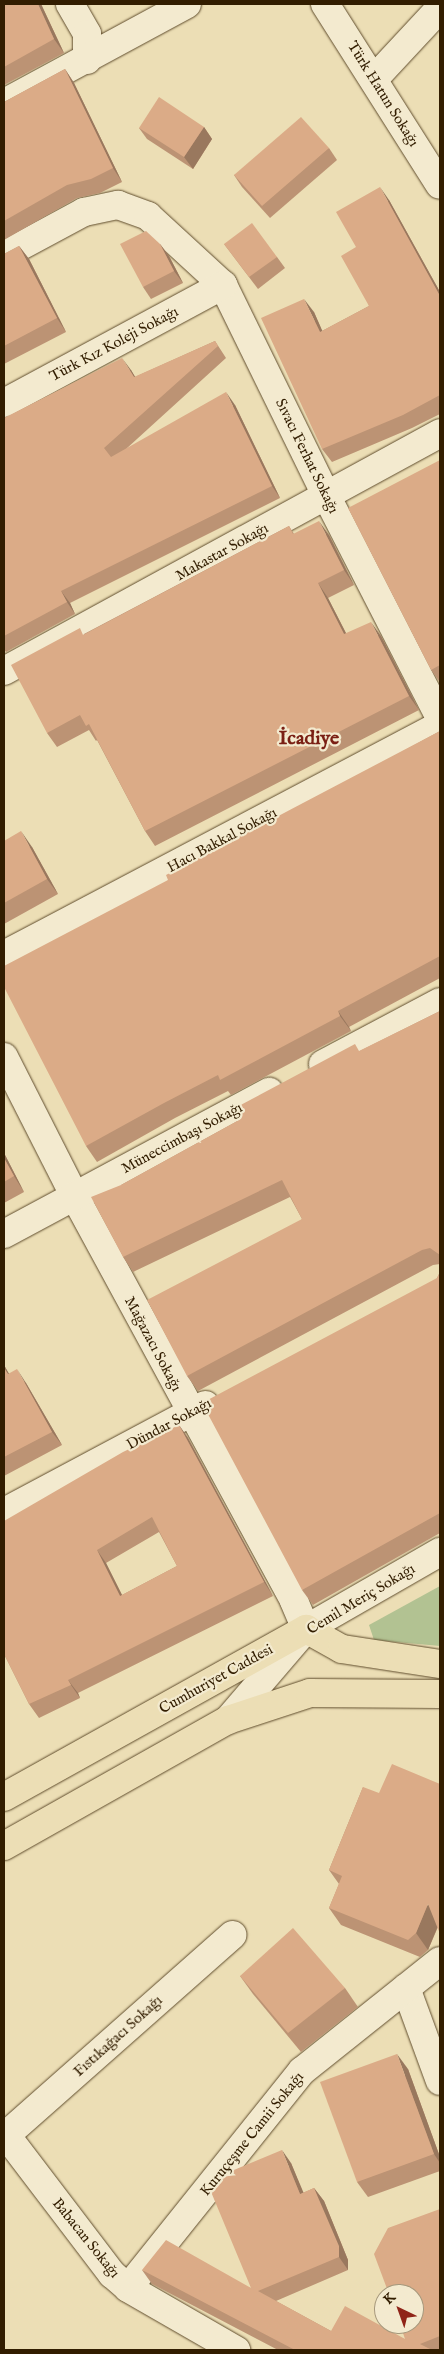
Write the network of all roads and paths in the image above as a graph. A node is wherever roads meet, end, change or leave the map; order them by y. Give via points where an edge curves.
1 (70, 4) edge
2 (187, 4) edge
3 (325, 4) edge
4 (440, 8) edge
5 (87, 60) junction
6 (375, 78) junction
7 (4, 103) edge
8 (440, 185) edge
9 (4, 255) edge
10 (223, 284) junction
11 (4, 403) edge
12 (440, 433) edge
13 (326, 495) junction
14 (4, 671) edge
15 (440, 718) edge
16 (440, 725) edge
17 (4, 955) edge
18 (440, 1002) edge
19 (4, 1057) edge
20 (74, 1195) junction
21 (4, 1234) edge
22 (225, 1395) edge
23 (190, 1413) junction
24 (4, 1512) edge
25 (440, 1552) edge
26 (306, 1629) junction
27 (440, 1664) edge
28 (440, 1694) edge
29 (228, 1720) junction
30 (4, 1797) edge
31 (4, 1846) edge
32 (232, 1935) dead end
33 (440, 1961) edge
34 (406, 1988) junction
35 (440, 2082) edge
36 (5, 2136) edge
37 (128, 2288) junction
38 (236, 2350) edge

1 - 5 street via 87,34
2 - 5 street
3 - 6 street, Türk Hatun Sokağı
4 - 6 street
5 - 7 street
6 - 8 street, Türk Hatun Sokağı
9 - 10 street, Sıvacı Ferhat Sokağı via 84,212 118,205 148,216
10 - 11 street, Türk Kız Koleji Sokağı
10 - 13 street, Sıvacı Ferhat Sokağı
12 - 13 street, Makastar Sokağı
13 - 14 street, Makastar Sokağı
13 - 15 street, Sıvacı Ferhat Sokağı
16 - 17 street, Hacı Bakkal Sokağı
18 - 20 street, Müneccimbaşı Sokağı
19 - 20 street, Mağazacı Sokağı
20 - 21 street, Müneccimbaşı Sokağı
20 - 23 street, Mağazacı Sokağı
22 - 23 street, Dündar Sokağı
23 - 24 street, Dündar Sokağı
23 - 26 street, Mağazacı Sokağı via 294,1601
25 - 26 street, Cemil Meriç Sokağı
26 - 27 main road via 342,1649
26 - 29 street, Cemil Meriç Sokağı
26 - 30 main road, Cumhuriyet Caddesi
28 - 29 main road via 310,1693
29 - 31 main road
32 - 36 street, Fıstıkağacı Sokağı
33 - 34 street, Kuruçeşme Camii Sokağı
34 - 35 street
34 - 37 street, Kuruçeşme Camii Sokağı via 302,2070
36 - 37 street, Babacan Sokağı via 112,2274
37 - 38 street, Babacan Sokağı

